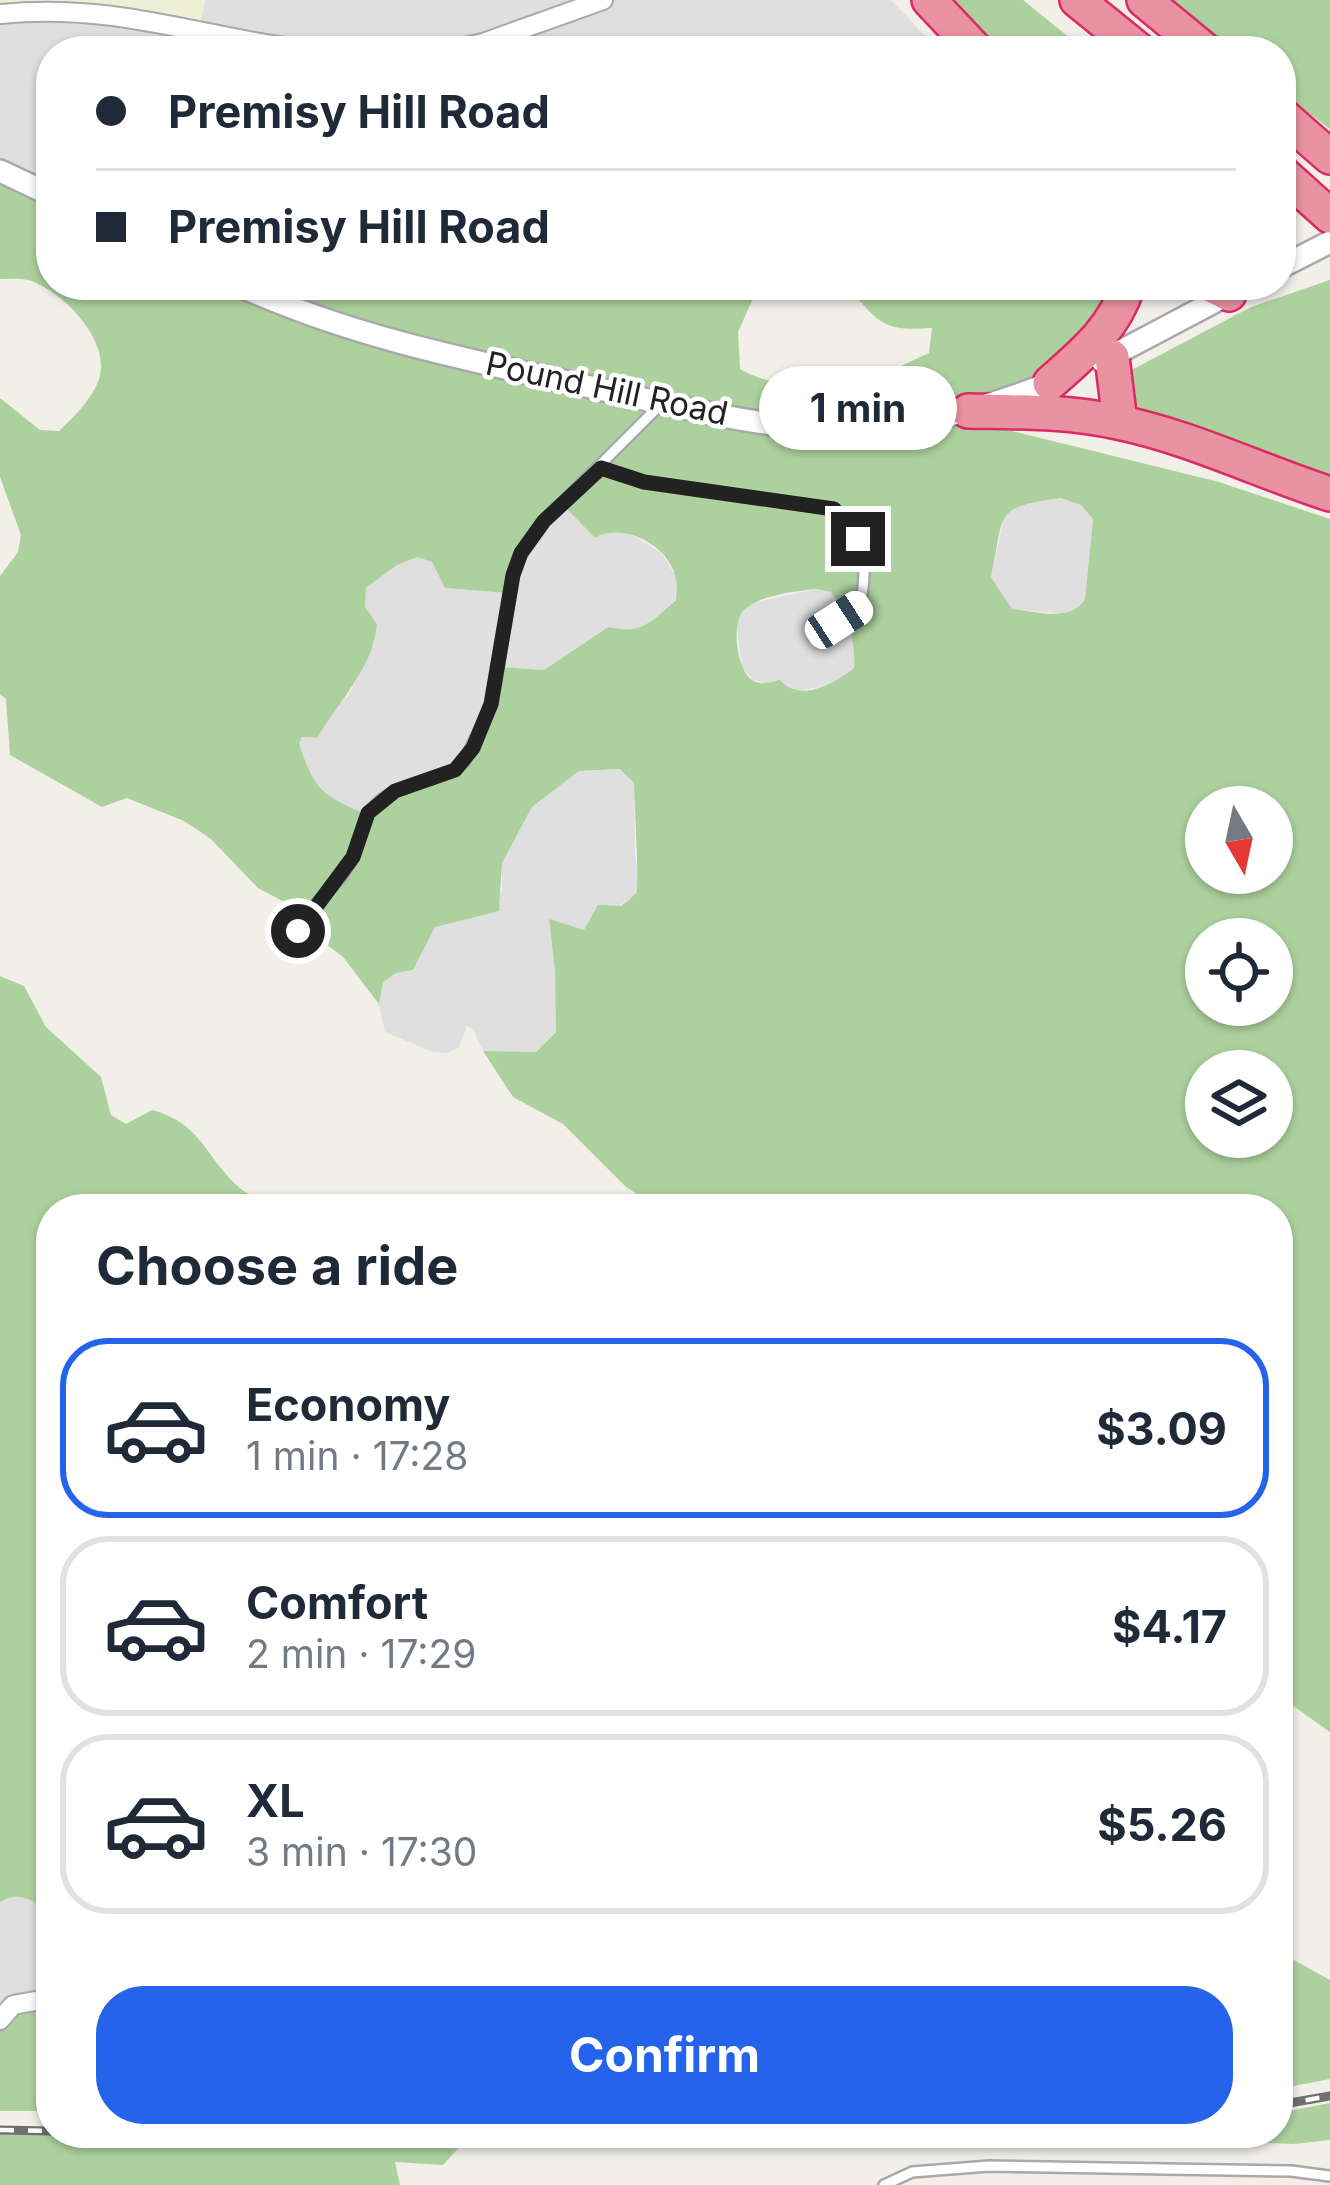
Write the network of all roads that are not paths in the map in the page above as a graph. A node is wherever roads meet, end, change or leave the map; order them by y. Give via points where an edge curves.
1 (603, 0) edge
2 (928, 0) edge
3 (1077, 0) edge
4 (1144, 0) edge
5 (0, 14) edge
6 (236, 36) edge
7 (503, 36) edge
8 (963, 36) edge
9 (1121, 36) edge
10 (1188, 36) edge
11 (1296, 127) edge
12 (1330, 157) edge
13 (0, 171) edge
14 (1296, 185) edge
15 (36, 187) edge
16 (1330, 216) edge
17 (1330, 242) edge
18 (1296, 259) edge
19 (278, 300) edge
20 (1123, 300) edge
21 (1209, 300) edge
22 (1112, 357) junction
23 (1050, 383) junction
24 (662, 403) junction
25 (968, 411) junction
26 (1120, 422) junction
27 (601, 468) junction
28 (1330, 494) edge
29 (839, 620) dead end
30 (298, 931) dead end
31 (36, 2001) edge
32 (0, 2020) edge
33 (1330, 2176) edge
34 (884, 2185) edge

1 - 7 street
2 - 8 highway
3 - 9 highway
4 - 10 highway
5 - 6 street via 140,17
11 - 12 highway
13 - 15 street
14 - 16 highway
17 - 18 street
19 - 24 street, Pound Hill Road via 378,338
20 - 23 highway via 1105,334
21 - 22 street, Pound Hill Road
22 - 23 street, Pound Hill Road
22 - 26 highway
23 - 25 street, Pound Hill Road
24 - 25 street, Pound Hill Road via 850,429
24 - 27 lane
25 - 26 highway
26 - 28 highway
27 - 29 lane via 644,482 834,509 858,539 867,577 859,607
27 - 30 lane via 521,553 491,704 473,748 455,770 395,791 368,813 353,857
31 - 32 street via 13,2005
33 - 34 lane via 989,2166 912,2172

